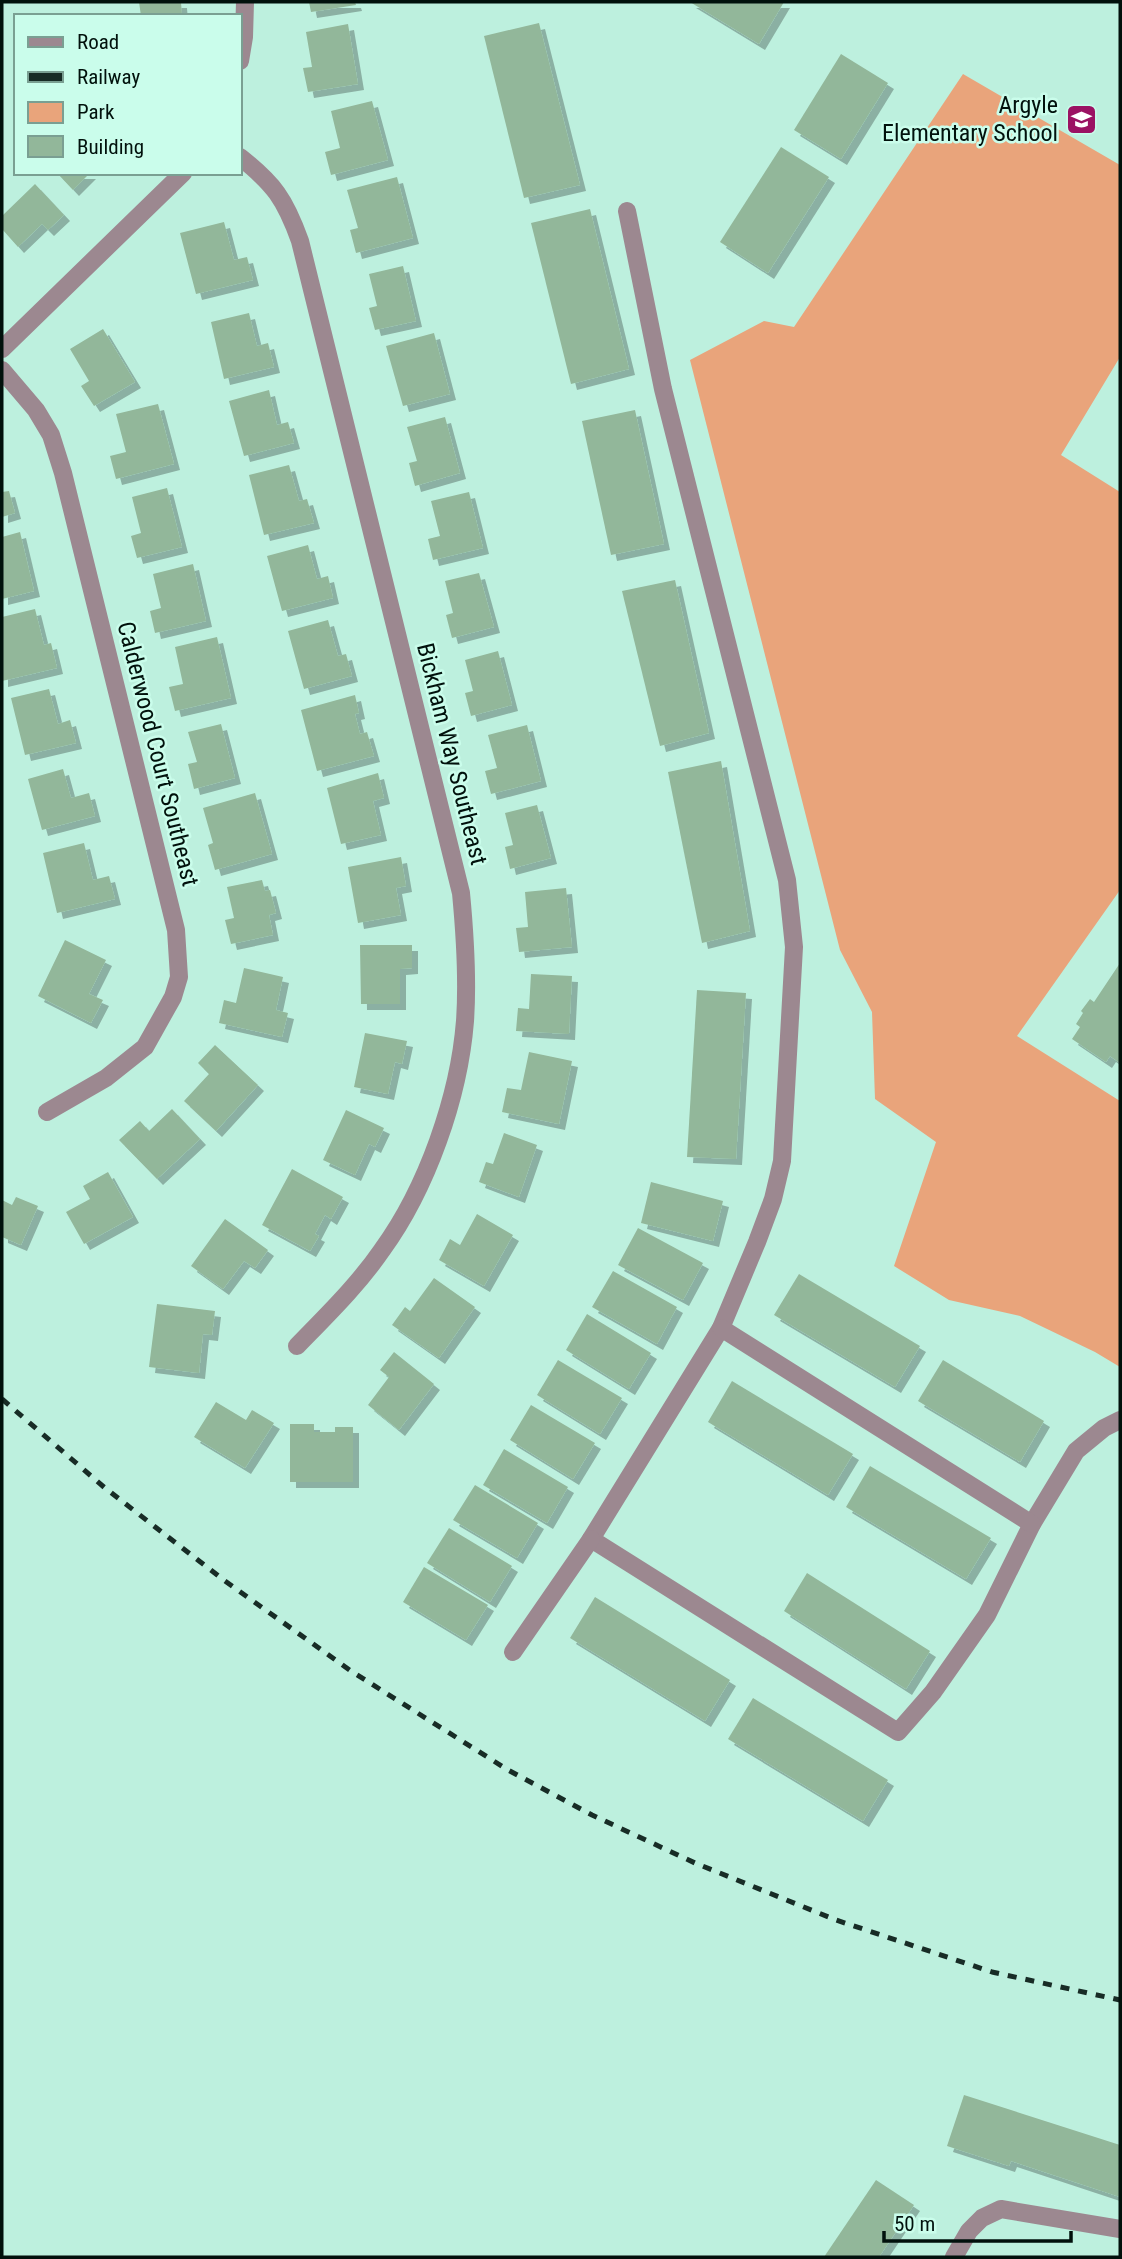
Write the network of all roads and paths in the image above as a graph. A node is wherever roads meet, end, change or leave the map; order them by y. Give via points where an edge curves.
1 (245, 2) edge
2 (242, 49) edge
3 (242, 159) edge
4 (181, 175) edge
5 (627, 211) dead end
6 (2, 349) edge
7 (2, 370) edge
8 (47, 1112) dead end
9 (722, 1328) junction
10 (297, 1346) dead end
11 (1120, 1420) edge
12 (1032, 1524) junction
13 (591, 1539) junction
14 (513, 1651) dead end
15 (1120, 2229) edge
16 (954, 2257) edge

1 - 2 street
3 - 10 street, Bickham Way Southeast via 268,180 291,215 300,241 461,893 466,954 465,1022 458,1068 434,1151 389,1240
4 - 6 street
5 - 9 street via 663,389 792,913 782,1161 773,1199
7 - 8 street, Calderwood Court Southeast via 51,435 63,473 179,956 173,997 145,1046 106,1077
9 - 12 street
9 - 13 street
11 - 12 street via 1076,1451
12 - 13 street via 986,1615 933,1692 898,1732
13 - 14 street
15 - 16 street via 1002,2209 982,2218

